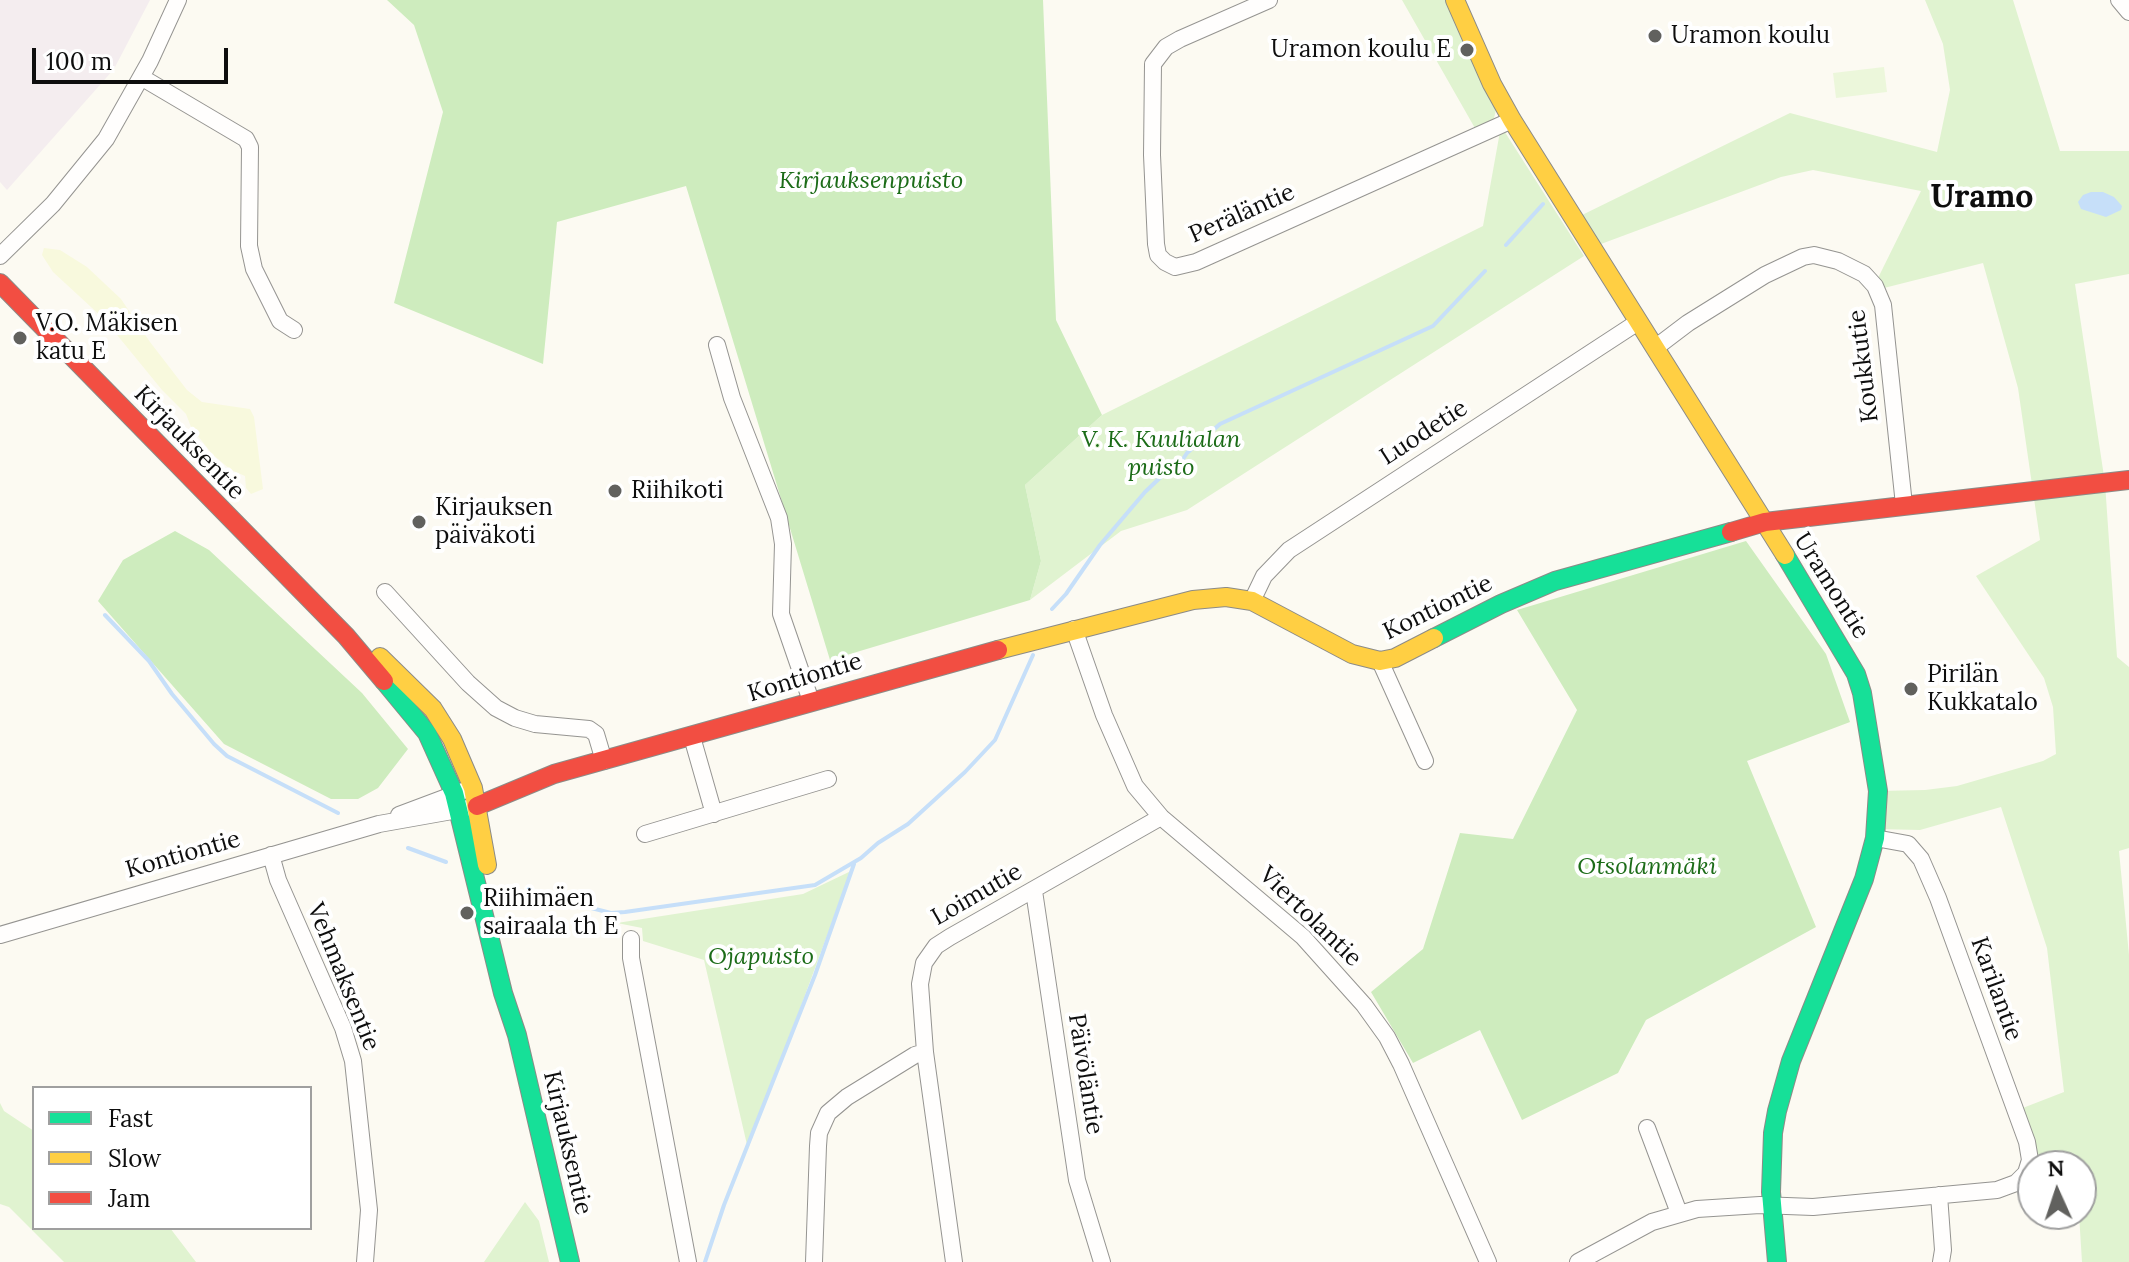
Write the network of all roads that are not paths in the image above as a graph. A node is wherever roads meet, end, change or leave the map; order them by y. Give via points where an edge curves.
1 (178, 0) edge
2 (1269, 0) edge
3 (1455, 0) edge
4 (2119, 0) edge
5 (2129, 12) edge
6 (141, 77) junction
7 (1512, 120) junction
8 (0, 256) edge
9 (0, 283) edge
10 (1638, 322) junction
11 (294, 330) dead end
12 (717, 345) dead end
13 (1655, 348) junction
14 (2129, 480) edge
15 (1904, 505) junction
16 (1765, 522) junction
17 (385, 592) dead end
18 (1252, 601) junction
19 (1074, 629) junction
20 (346, 636) junction
21 (1380, 661) junction
22 (811, 701) junction
23 (692, 737) junction
24 (604, 761) junction
25 (1425, 761) dead end
26 (828, 779) dead end
27 (475, 797) junction
28 (456, 802) junction
29 (714, 814) junction
30 (1161, 817) junction
31 (645, 834) dead end
32 (1875, 838) junction
33 (271, 855) junction
34 (1034, 891) junction
35 (0, 935) edge
36 (631, 939) dead end
37 (517, 1035) junction
38 (925, 1052) junction
39 (1647, 1128) dead end
40 (1939, 1195) junction
41 (1772, 1207) junction
42 (1679, 1213) junction
43 (1944, 1258) edge
44 (365, 1262) edge
45 (570, 1262) edge
46 (688, 1262) edge
47 (814, 1262) edge
48 (954, 1262) edge
49 (1102, 1262) edge
50 (1488, 1262) edge
51 (1578, 1262) edge
52 (1777, 1262) edge

1 - 6 street
2 - 7 street, Peräläntie via 1180,39 1153,64 1156,244 1158,255 1175,267
3 - 7 street, Uramontie
4 - 5 street
6 - 8 street via 106,139 53,204
6 - 11 street via 246,139 254,269 280,321
7 - 10 street, Uramontie
9 - 20 street, Kirjauksentie
10 - 13 street, Uramontie
10 - 18 street, Luodetie via 1289,550 1264,576
12 - 22 street via 779,518 781,614
13 - 15 street, Koukkutie via 1765,275 1803,257 1838,261 1864,274 1883,305
13 - 16 street, Uramontie
14 - 15 street, Kontiontie
15 - 16 street, Kontiontie
16 - 21 street, Kontiontie via 1546,584
16 - 32 street, Uramontie via 1856,674 1878,791
17 - 24 street via 496,708 535,724 589,729 596,734
18 - 19 street, Kontiontie via 1193,600
18 - 21 street, Kontiontie via 1352,654
19 - 22 street, Kontiontie
19 - 30 street, Viertolantie via 1126,768
20 - 27 street, Kirjauksentie via 379,656 433,709 452,739
20 - 28 street, Kirjauksentie via 427,733
21 - 25 street
22 - 23 street, Kontiontie
23 - 24 street, Kontiontie
23 - 29 street
24 - 27 street, Kontiontie
26 - 29 street
27 - 28 street, Kontiontie
27 - 37 street, Kirjauksentie via 502,925
28 - 33 street, Kontiontie
28 - 37 street, Kirjauksentie
29 - 31 street
30 - 34 street, Loimutie
30 - 50 street, Viertolantie via 1303,937 1364,1005 1401,1064
32 - 40 street, Karilantie via 1899,841 1921,859 2027,1142 2029,1169 2016,1183
32 - 41 street, Uramontie via 1783,1088 1773,1133
33 - 35 street, Kontiontie
33 - 44 street, Vehmaksentie via 353,1061 369,1210
34 - 38 street, Loimutie via 929,953 920,984
34 - 49 street, Päivöläntie via 1077,1180
36 - 46 street
37 - 45 street, Kirjauksentie
38 - 47 street via 828,1113 819,1133
38 - 48 street, Loimutie
39 - 42 street
40 - 41 street
40 - 43 street
41 - 42 street via 1718,1206
41 - 52 street, Uramontie
42 - 51 street

